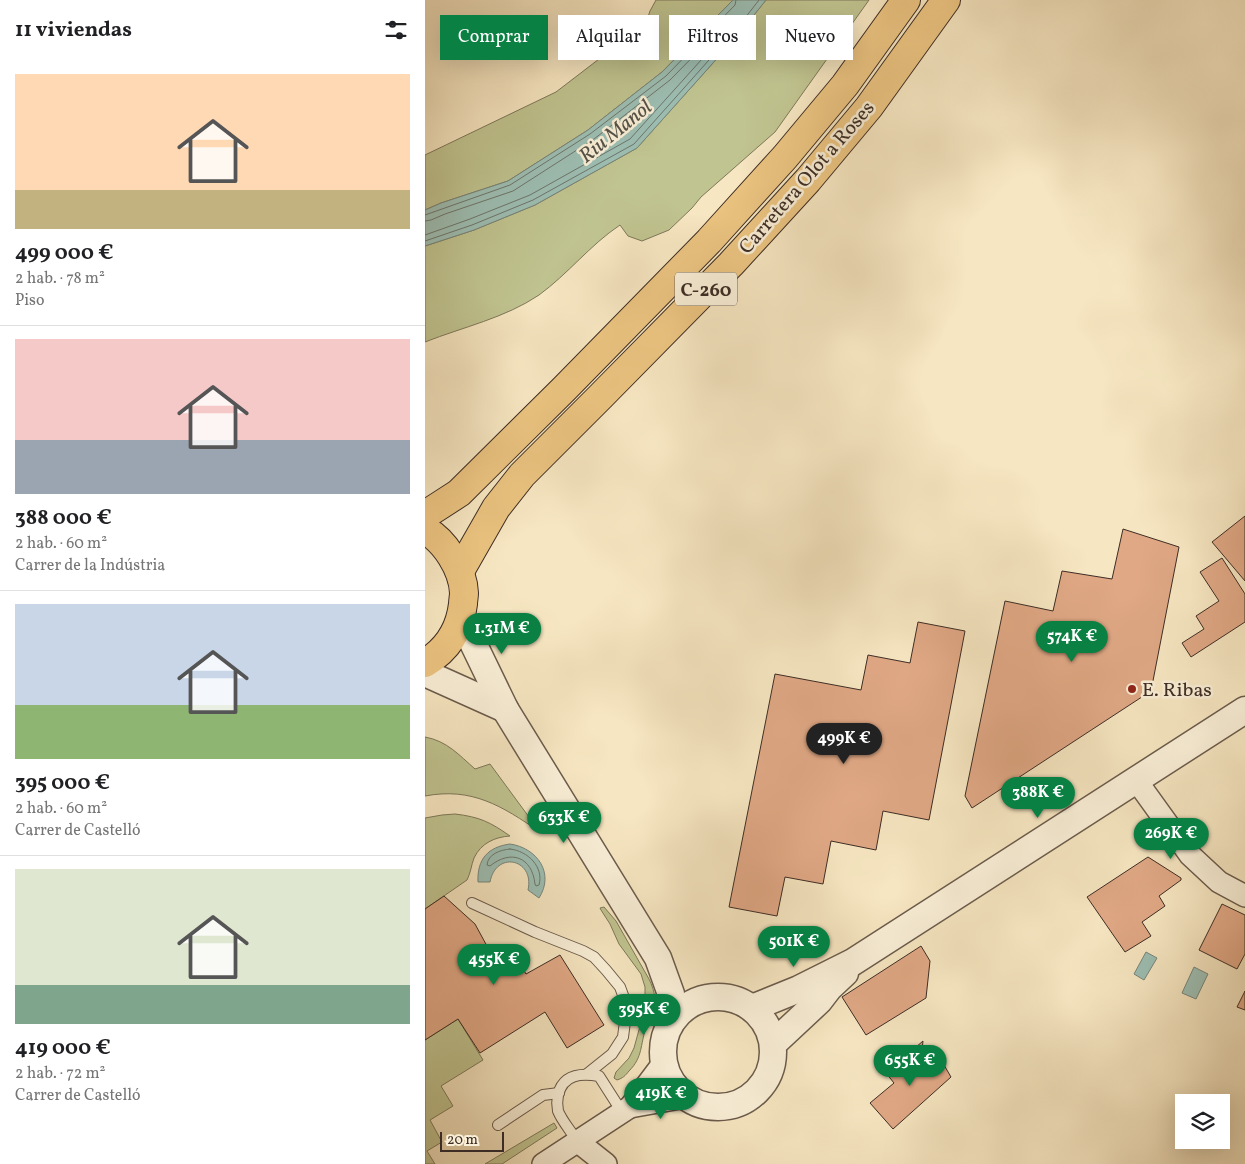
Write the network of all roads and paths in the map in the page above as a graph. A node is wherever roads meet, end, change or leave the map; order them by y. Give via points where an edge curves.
1 (906, 0) edge
2 (945, 0) edge
3 (425, 515) edge
4 (425, 530) edge
5 (460, 571) junction
6 (461, 618) junction
7 (425, 663) edge
8 (425, 673) edge
9 (505, 709) junction
10 (1245, 710) edge
11 (1136, 780) junction
12 (1245, 896) edge
13 (472, 903) dead end
14 (658, 958) junction
15 (853, 962) junction
16 (710, 997) junction
17 (752, 1008) junction
18 (672, 1021) junction
19 (773, 1044) junction
20 (664, 1062) junction
21 (587, 1074) junction
22 (559, 1093) junction
23 (686, 1097) junction
24 (626, 1110) junction
25 (498, 1125) dead end
26 (577, 1141) junction
27 (543, 1164) edge
28 (606, 1164) edge

1 - 3 highway, Carretera Olot a Roses / C-260 via 845,85 709,241 459,493
2 - 5 highway, Carretera Olot a Roses / C-260 via 869,107 808,180 731,264 522,475 496,508
4 - 5 highway via 448,550
5 - 6 highway via 464,593
6 - 7 highway via 450,640 436,657
6 - 9 street
8 - 9 street
9 - 14 street
10 - 11 street
11 - 12 street via 1190,855 1219,882
11 - 15 street
13 - 21 lane via 583,951 606,970 619,987 627,1006 623,1037 612,1054
14 - 16 street via 687,985
14 - 18 street via 671,994
15 - 17 street
15 - 19 street via 819,1001
16 - 17 street via 732,998
16 - 18 street via 689,1005
17 - 19 street via 766,1024
18 - 20 street via 664,1041
19 - 23 street via 768,1075 747,1099 716,1107
20 - 23 street via 671,1081
20 - 24 street
21 - 22 lane via 569,1079
21 - 24 lane via 599,1076
22 - 25 lane via 543,1095
22 - 26 lane via 557,1109
23 - 24 street
24 - 26 street
26 - 27 street
26 - 28 street

